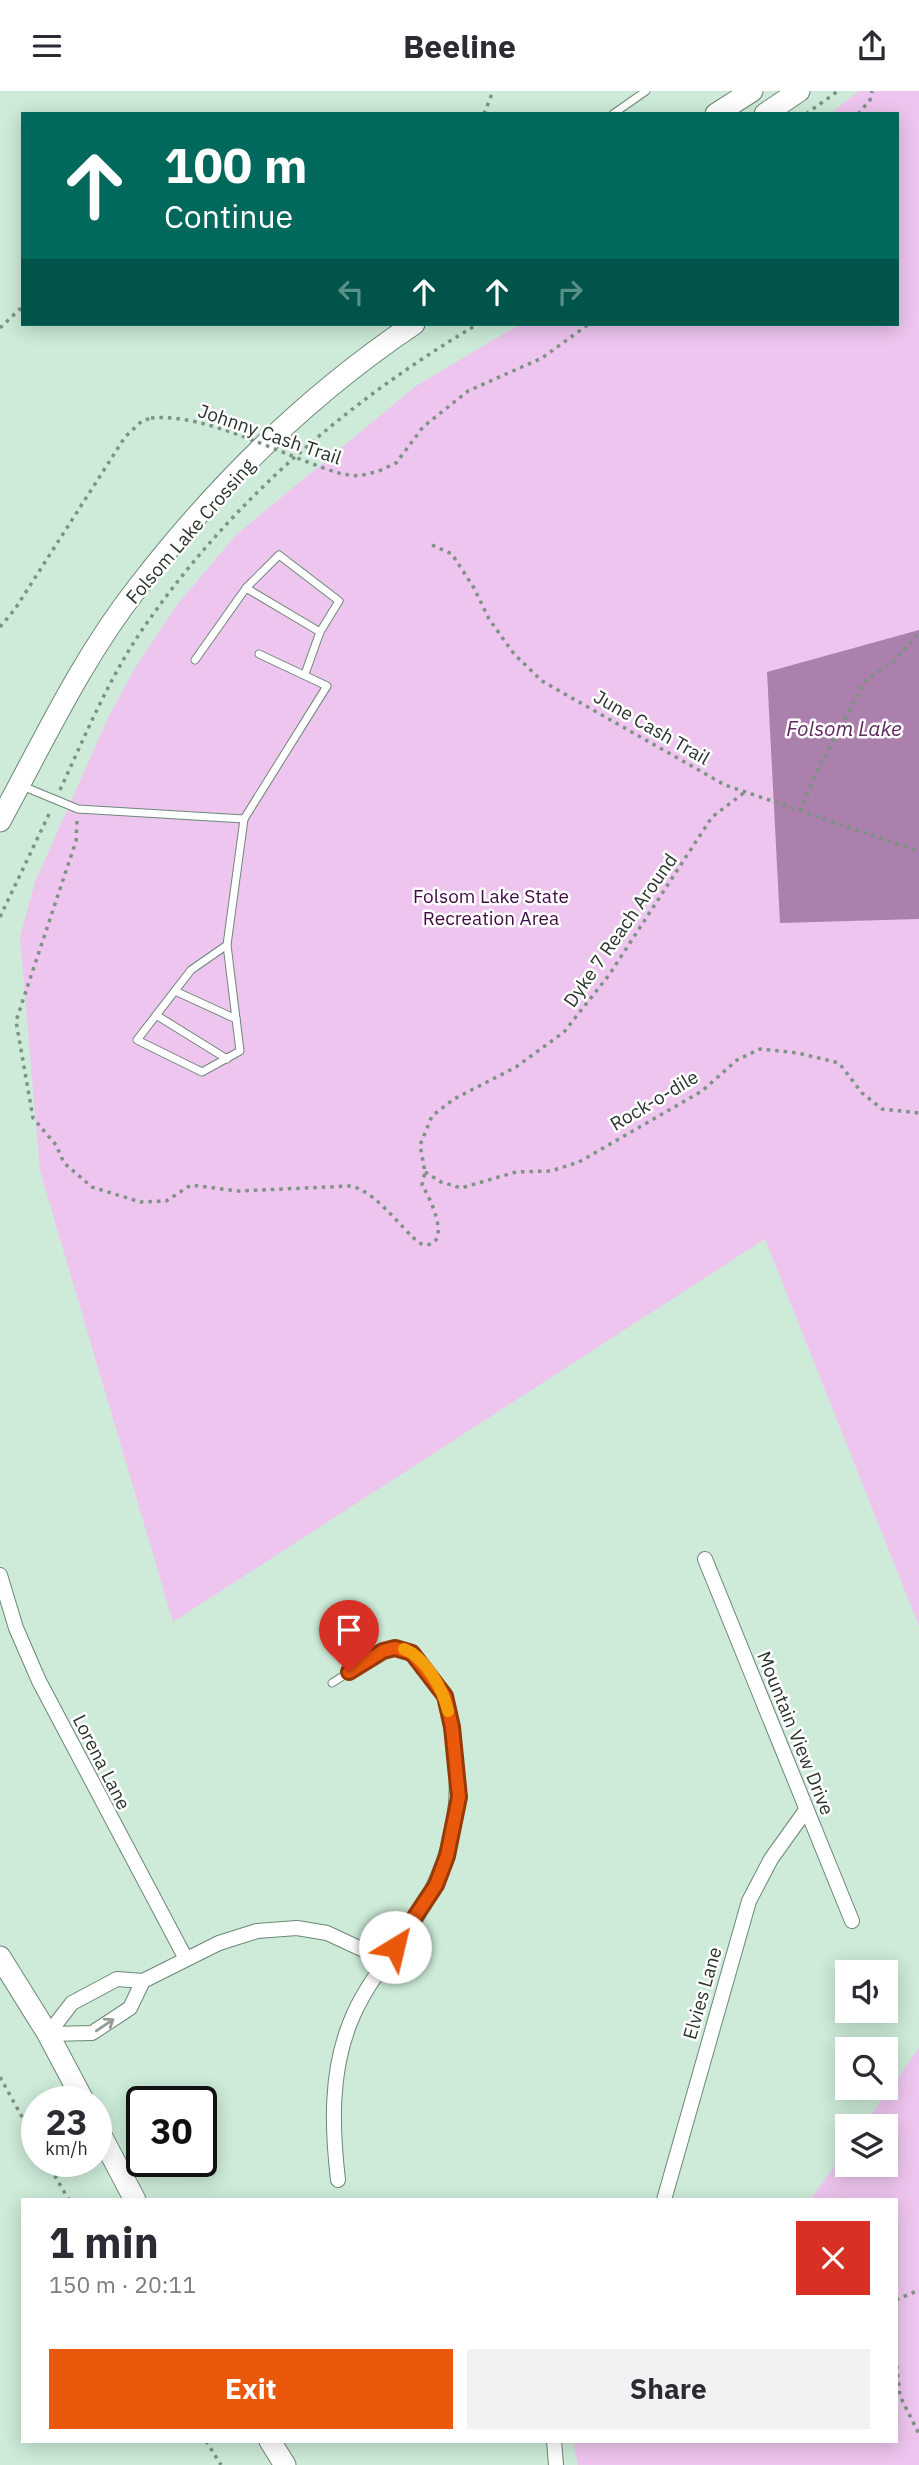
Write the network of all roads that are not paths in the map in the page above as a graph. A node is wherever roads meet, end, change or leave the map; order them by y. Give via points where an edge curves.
1 (646, 91) edge
2 (752, 91) edge
3 (799, 91) edge
4 (616, 112) edge
5 (719, 112) edge
6 (768, 112) edge
7 (411, 326) edge
8 (246, 588) junction
9 (320, 632) junction
10 (259, 654) dead end
11 (195, 660) dead end
12 (305, 674) junction
13 (19, 785) junction
14 (244, 819) junction
15 (0, 821) edge
16 (227, 945) junction
17 (175, 991) junction
18 (156, 1015) junction
19 (236, 1019) junction
20 (227, 1059) junction
21 (705, 1559) dead end
22 (0, 1575) edge
23 (332, 1683) dead end
24 (445, 1696) joint
25 (806, 1810) junction
26 (852, 1921) dead end
27 (0, 1957) edge
28 (186, 1959) junction
29 (385, 1960) junction
30 (143, 1981) junction
31 (48, 2035) junction
32 (75, 2086) edge
33 (112, 2156) edge
34 (338, 2180) dead end
35 (134, 2198) edge
36 (665, 2198) edge
37 (271, 2443) edge
38 (554, 2443) edge
39 (285, 2465) edge
40 (556, 2465) edge

1 - 4 lane
2 - 5 main road
3 - 6 main road
7 - 13 main road, Folsom Lake Crossing via 316,396 219,491 137,588 92,655
8 - 9 lane
8 - 9 lane via 279,555 339,601
8 - 11 lane
9 - 12 lane
10 - 12 lane
12 - 14 lane via 327,686
13 - 14 lane via 78,809
13 - 15 main road, Folsom Lake Crossing
14 - 16 lane
16 - 17 lane via 191,970
16 - 19 lane
17 - 18 lane
17 - 19 lane
18 - 20 lane
18 - 20 lane via 136,1040 202,1072
19 - 20 lane via 240,1051
21 - 25 street, Mountain View Drive
22 - 28 street, Lorena Lane via 39,1681
23 - 24 lane via 395,1648 421,1661
24 - 29 street via 458,1763 455,1828 436,1885
25 - 26 street, Mountain View Drive
25 - 36 street, Elvies Lane via 771,1859 749,1901
27 - 31 main road
28 - 29 street via 238,1935 297,1928 346,1940
28 - 30 street
29 - 34 street via 349,2024 340,2056 332,2130
30 - 31 street via 117,1979 72,2003
31 -> 30 street via 92,2033 130,2008
31 - 32 main road
33 - 35 main road
37 - 39 main road
38 - 40 street

